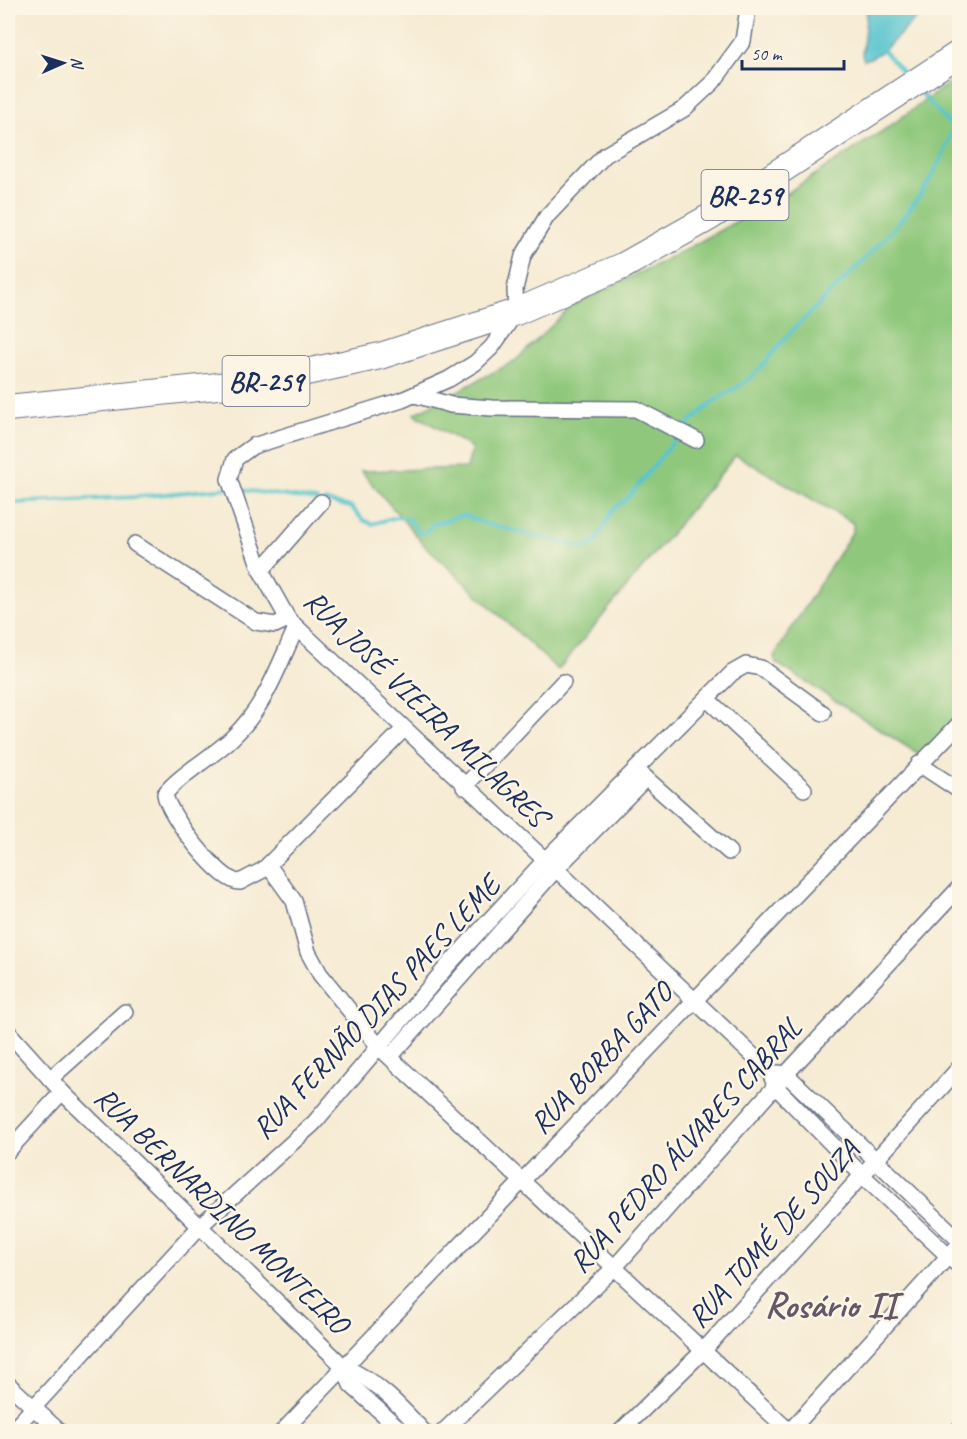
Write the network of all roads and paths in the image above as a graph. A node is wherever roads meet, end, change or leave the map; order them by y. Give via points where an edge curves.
1 (748, 8) edge
2 (960, 53) edge
3 (516, 312) junction
4 (415, 395) junction
5 (8, 408) edge
6 (696, 440) dead end
7 (321, 502) dead end
8 (135, 544) dead end
9 (261, 571) junction
10 (292, 624) junction
11 (563, 682) dead end
12 (707, 699) junction
13 (823, 713) dead end
14 (960, 723) edge
15 (404, 729) junction
16 (919, 764) junction
17 (641, 774) junction
18 (464, 787) junction
19 (804, 789) dead end
20 (960, 791) edge
21 (729, 852) dead end
22 (268, 865) junction
23 (551, 865) junction
24 (960, 887) edge
25 (693, 1000) junction
26 (124, 1012) dead end
27 (8, 1032) edge
28 (385, 1053) junction
29 (960, 1067) edge
30 (777, 1077) junction
31 (50, 1079) junction
32 (62, 1092) junction
33 (8, 1151) edge
34 (877, 1162) junction
35 (863, 1176) junction
36 (521, 1182) junction
37 (201, 1225) junction
38 (960, 1243) edge
39 (954, 1262) edge
40 (615, 1267) junction
41 (704, 1351) junction
42 (344, 1367) junction
43 (8, 1384) edge
44 (34, 1407) junction
45 (960, 1428) edge
46 (11, 1431) edge
47 (60, 1431) edge
48 (282, 1431) edge
49 (403, 1431) edge
50 (424, 1431) edge
51 (443, 1431) edge
52 (620, 1431) edge
53 (790, 1431) edge
54 (956, 1431) edge

1 - 3 street via 742,41 713,82 684,109 605,155 547,216 524,256 515,289
2 - 3 highway, BR-259 via 710,217 622,266
3 - 4 street, RUA JOSÉ VIEIRA MILAGRES via 492,348 475,363
3 - 5 highway, BR-259 via 380,356 300,375
4 - 6 street via 451,405 492,408 636,409
4 - 9 street, RUA JOSÉ VIEIRA MILAGRES via 253,446 235,459 229,479
7 - 9 street
8 - 10 street via 256,622
9 - 10 street, RUA JOSÉ VIEIRA MILAGRES
10 - 15 street, RUA JOSÉ VIEIRA MILAGRES
10 - 22 street via 266,697 253,715 165,796 192,839 223,876 240,882
11 - 18 street
12 - 13 street, RUA FERNÃO DIAS PAES LEME via 732,673 746,665 761,668
12 - 17 street, RUA FERNÃO DIAS PAES LEME
12 - 19 street
14 - 16 street, RUA BORBA GATO
15 - 18 street, RUA JOSÉ VIEIRA MILAGRES
15 - 22 street
16 - 20 street
16 - 25 street, RUA BORBA GATO
17 - 21 street
17 - 23 street, RUA FERNÃO DIAS PAES LEME
18 - 23 street, RUA JOSÉ VIEIRA MILAGRES
22 - 28 street via 294,901 308,952 320,974
23 - 25 street, RUA JOSÉ VIEIRA MILAGRES
23 - 28 street, RUA FERNÃO DIAS PAES LEME via 449,964
24 - 30 street, RUA PEDRO ÁLVARES CABRAL
25 - 30 street, RUA JOSÉ VIEIRA MILAGRES
25 - 36 street, RUA BORBA GATO
26 - 31 street
27 - 31 street, RUA BERNARDINO MONTEIRO
28 - 36 street
28 - 37 street, RUA FERNÃO DIAS PAES LEME
29 - 34 street, RUA TOMÉ DE SOUZA
30 - 34 street
30 - 35 street, RUA JOSÉ VIEIRA MILAGRES
30 - 40 street, RUA PEDRO ÁLVARES CABRAL
31 - 32 street, RUA BERNARDINO MONTEIRO
32 - 33 street
32 - 37 street, RUA BERNARDINO MONTEIRO
34 - 35 street, RUA TOMÉ DE SOUZA
34 - 38 street
35 - 39 street, RUA JOSÉ VIEIRA MILAGRES
35 - 41 street, RUA TOMÉ DE SOUZA
36 - 40 street
36 - 42 street, RUA BORBA GATO
37 - 42 street, RUA BERNARDINO MONTEIRO
37 - 44 street, RUA FERNÃO DIAS PAES LEME
38 - 39 street
39 - 53 street
40 - 41 street
40 - 51 street, RUA PEDRO ÁLVARES CABRAL
41 - 52 street, RUA TOMÉ DE SOUZA
41 - 53 street
42 - 48 street, RUA BORBA GATO
42 - 49 street, RUA BERNARDINO MONTEIRO via 351,1385
42 - 50 street, RUA BERNARDINO MONTEIRO via 361,1374 396,1402
43 - 44 street
44 - 46 street, RUA FERNÃO DIAS PAES LEME
44 - 47 street
45 - 54 street

